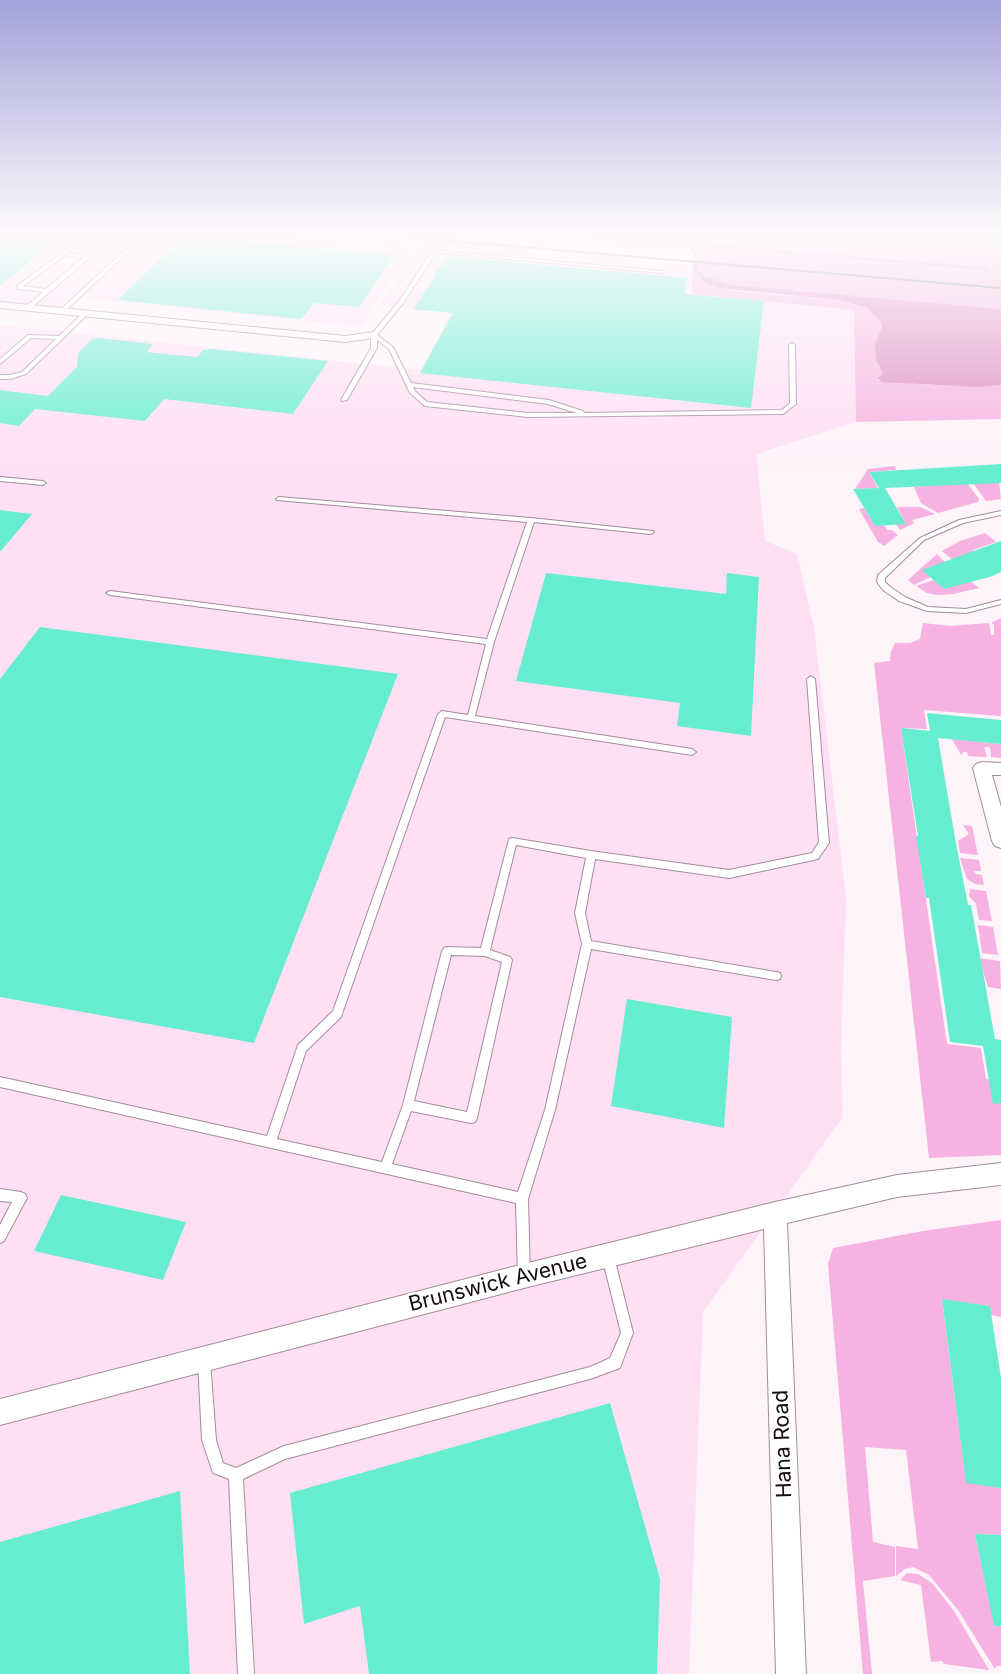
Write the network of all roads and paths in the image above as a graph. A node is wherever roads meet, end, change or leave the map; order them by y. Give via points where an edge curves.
1 (83, 316) edge
2 (107, 316) edge
3 (390, 316) edge
4 (375, 334) junction
5 (61, 338) junction
6 (792, 345) dead end
7 (0, 362) edge
8 (0, 377) edge
9 (409, 385) junction
10 (344, 400) dead end
11 (587, 414) junction
12 (0, 479) edge
13 (43, 483) dead end
14 (279, 499) dead end
15 (1001, 513) edge
16 (531, 520) junction
17 (651, 532) dead end
18 (110, 593) dead end
19 (1001, 602) edge
20 (490, 642) junction
21 (811, 679) dead end
22 (471, 718) junction
23 (692, 752) dead end
24 (1001, 769) edge
25 (1001, 841) edge
26 (591, 855) junction
27 (587, 944) junction
28 (485, 952) junction
29 (776, 976) dead end
30 (0, 1082) edge
31 (408, 1105) junction
32 (270, 1143) junction
33 (385, 1168) junction
34 (1001, 1174) edge
35 (0, 1195) edge
36 (522, 1199) junction
37 (775, 1214) junction
38 (0, 1237) edge
39 (608, 1255) junction
40 (524, 1276) junction
41 (204, 1359) junction
42 (0, 1412) edge
43 (236, 1475) junction
44 (246, 1674) edge
45 (791, 1674) edge

1 - 5 lane
2 - 4 street via 345,339
3 - 4 lane
4 - 9 lane via 391,348
4 - 10 lane via 374,348
5 - 7 lane via 30,336
5 - 8 lane via 24,373
6 - 11 lane via 793,404 783,412
9 - 11 lane via 549,402
9 - 11 lane via 425,404 528,416
12 - 13 lane
14 - 16 lane
15 - 19 lane via 961,521 922,538 881,577 881,582 902,600 927,609 966,611
16 - 17 lane
16 - 20 lane
18 - 20 lane
20 - 22 lane
21 - 26 lane via 824,843 815,856 729,874
22 - 23 lane
22 - 32 lane via 442,714 337,1014 302,1048
24 - 25 street via 982,768
26 - 27 lane via 580,913
26 - 28 lane via 512,841
27 - 29 lane
27 - 36 lane via 550,1110
28 - 31 lane via 447,951
28 - 31 lane via 507,960 471,1118
30 - 32 lane
31 - 33 lane
32 - 33 lane
33 - 36 lane
34 - 37 street, Brunswick Avenue via 897,1186
35 - 38 lane via 21,1198
36 - 40 lane
37 - 39 street, Brunswick Avenue
37 - 45 street, Hana Road
39 - 40 street, Brunswick Avenue
39 - 43 lane via 627,1332 615,1363 590,1373 284,1453
40 - 41 street, Brunswick Avenue
41 - 42 street, Brunswick Avenue
41 - 43 lane via 209,1440 218,1467
43 - 44 lane

